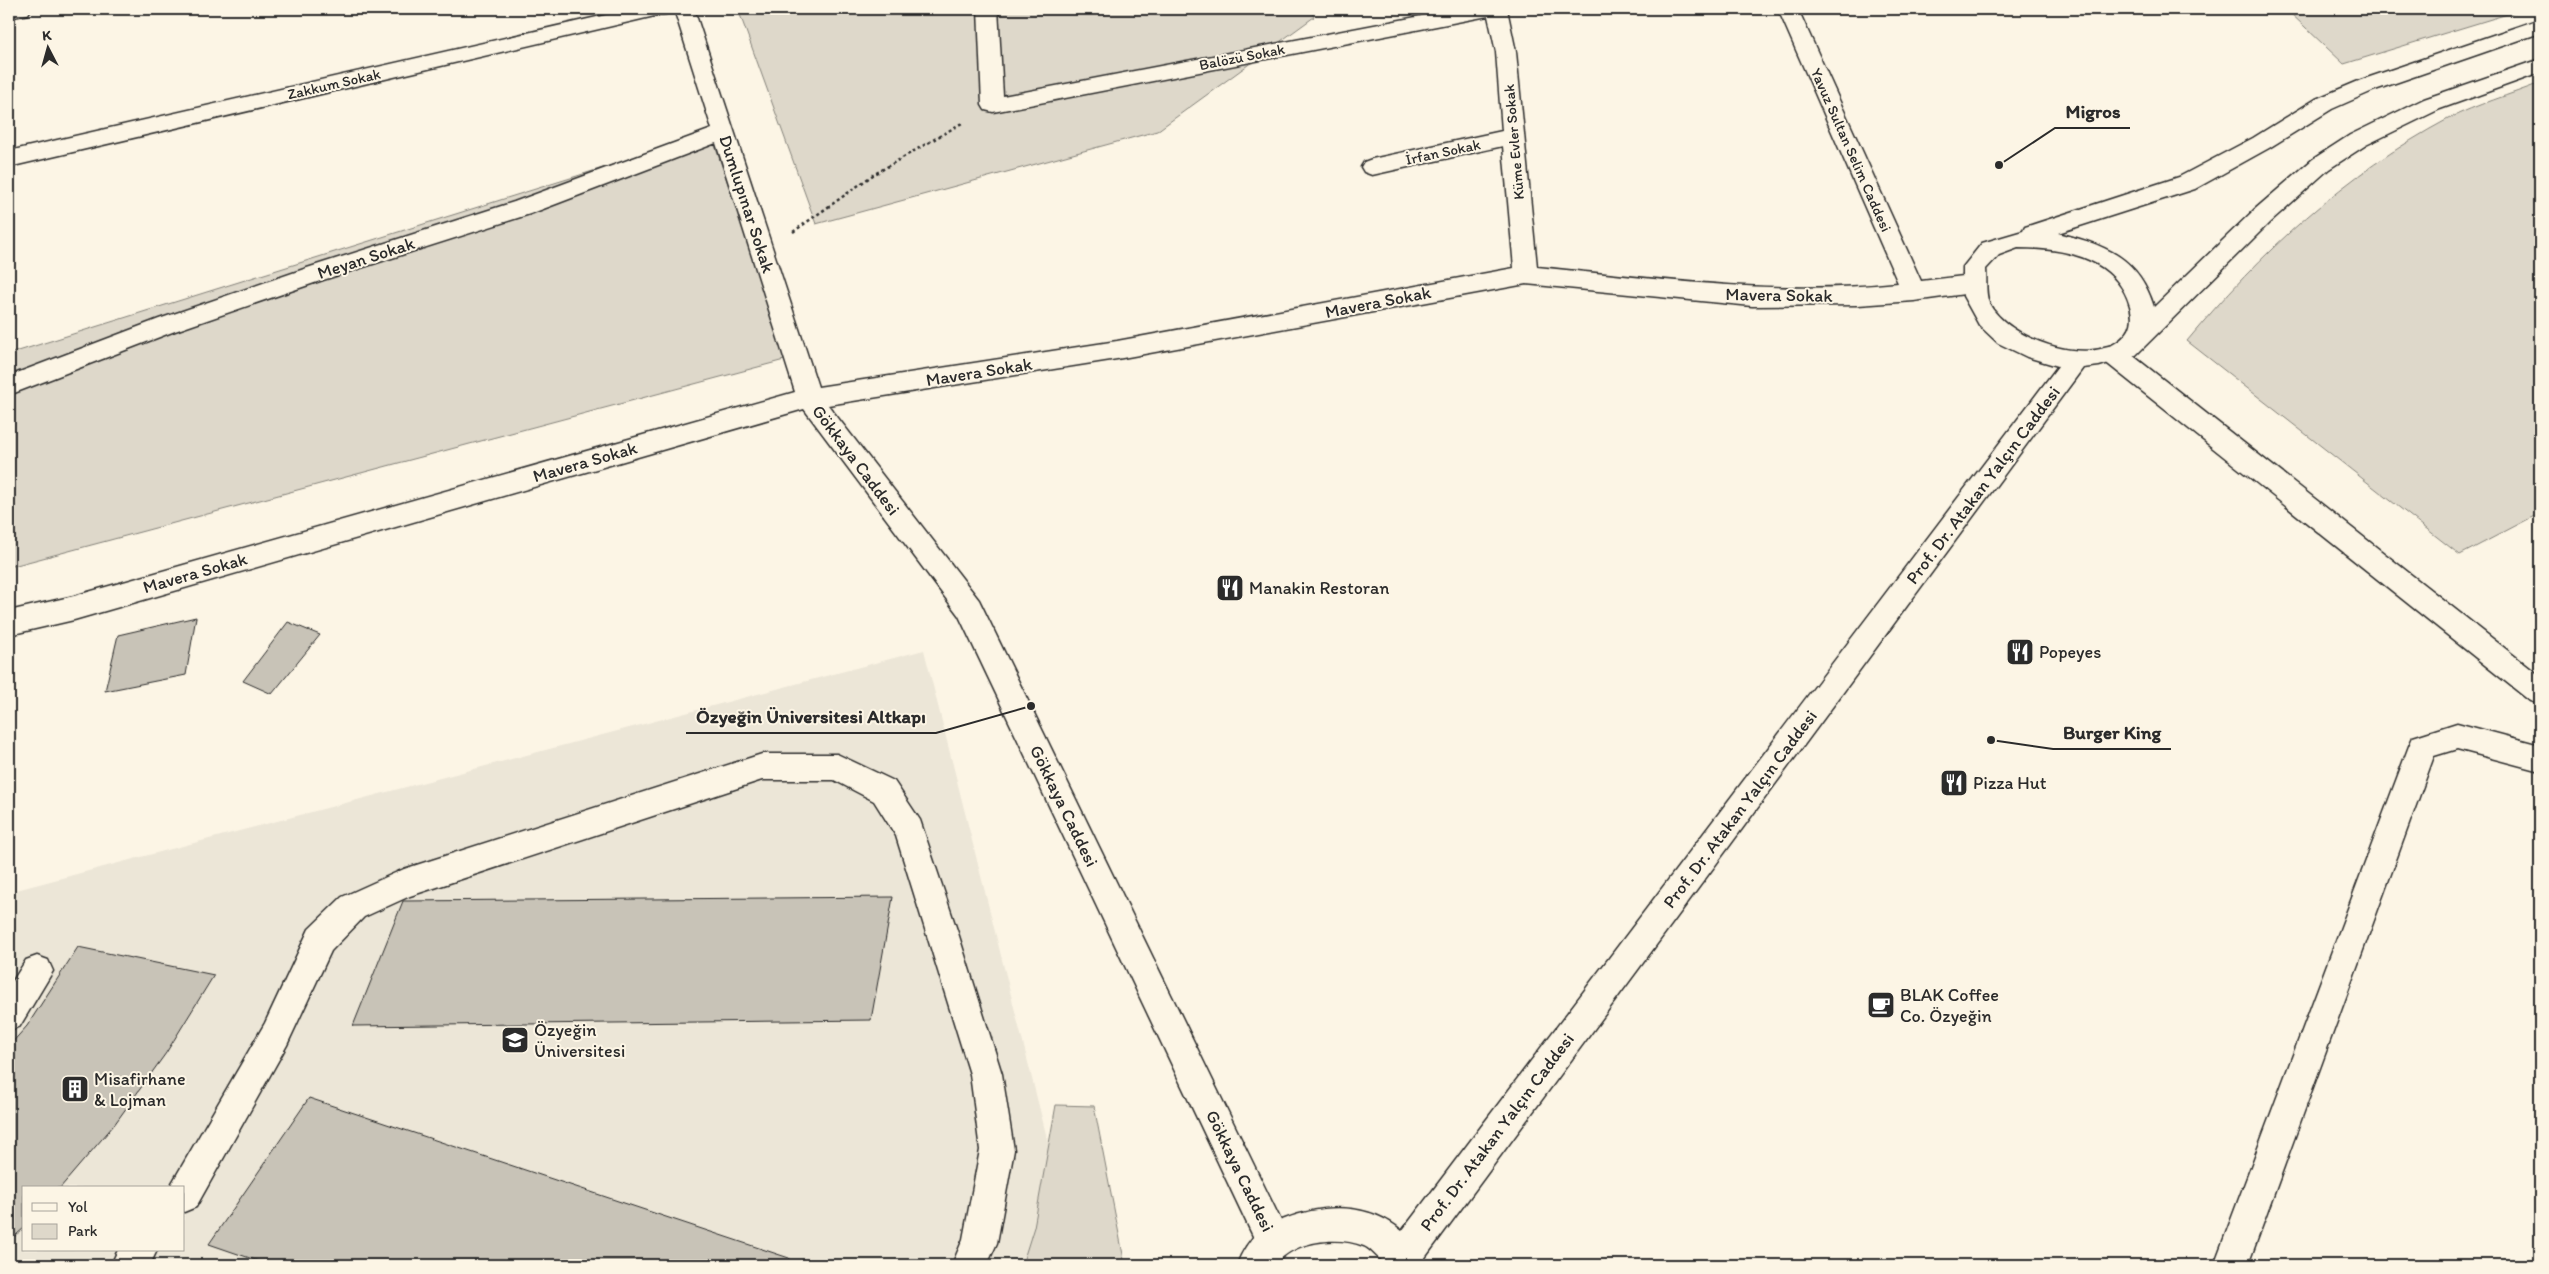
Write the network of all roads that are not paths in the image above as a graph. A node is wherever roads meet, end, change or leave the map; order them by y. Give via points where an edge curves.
1 (21, 9) edge
2 (658, 9) edge
3 (684, 9) edge
4 (988, 9) edge
5 (1491, 9) edge
6 (1497, 9) edge
7 (1788, 9) edge
8 (9, 11) edge
9 (2540, 26) edge
10 (2540, 66) edge
11 (724, 132) junction
12 (1514, 136) junction
13 (9, 159) edge
14 (1372, 167) dead end
15 (2010, 240) junction
16 (1526, 276) junction
17 (1972, 284) junction
18 (1914, 292) junction
19 (2140, 334) junction
20 (2113, 354) junction
21 (2076, 360) junction
22 (9, 386) edge
23 (809, 398) junction
24 (9, 623) edge
25 (2540, 692) edge
26 (2540, 758) edge
27 (38, 971) dead end
28 (9, 1015) edge
29 (185, 1193) edge
30 (138, 1252) edge
31 (1264, 1253) edge
32 (1406, 1261) edge
33 (128, 1265) edge
34 (969, 1265) edge
35 (2231, 1265) edge

1 - 8 street
2 - 13 street, Zakkum Sokak
3 - 11 street, Dumlupınar Sokak
4 - 5 street, Balözü Sokak via 993,105
6 - 12 street, Küme Evler Sokak via 1506,52
7 - 18 street, Yavuz Sultan Selim Caddesi
9 - 15 street via 2368,85 2324,104 2187,183
10 - 19 street via 2432,104 2358,140 2321,164
11 - 22 street, Meyan Sokak via 522,208 167,325
11 - 23 street, Dumlupınar Sokak
12 - 14 street, İrfan Sokak
12 - 16 street, Küme Evler Sokak
15 - 17 street via 1989,250 1980,260
15 - 19 street via 2034,237 2060,240 2087,248 2110,261 2129,278 2141,297 2145,317
16 - 18 street, Mavera Sokak via 1752,297
16 - 23 street, Mavera Sokak via 1118,350
17 - 18 street, Mavera Sokak
17 - 21 street via 1978,305 1993,325 2017,343 2046,355
19 - 20 street via 2127,348
20 - 21 street via 2104,358
20 - 25 street
21 - 32 street, Prof. Dr. Atakan Yalçın Caddesi
23 - 24 street, Mavera Sokak via 74,608
23 - 31 street, Gökkaya Caddesi via 969,608
26 - 35 street via 2457,736 2422,746
27 - 28 street
29 - 34 street via 276,1034 320,940 353,907 404,883 762,767 837,767 884,792 909,830 986,1074 998,1150 980,1243
30 - 33 street
31 - 32 street, Prof. Dr. Atakan Yalçın Caddesi via 1306,1226 1340,1223 1375,1233

